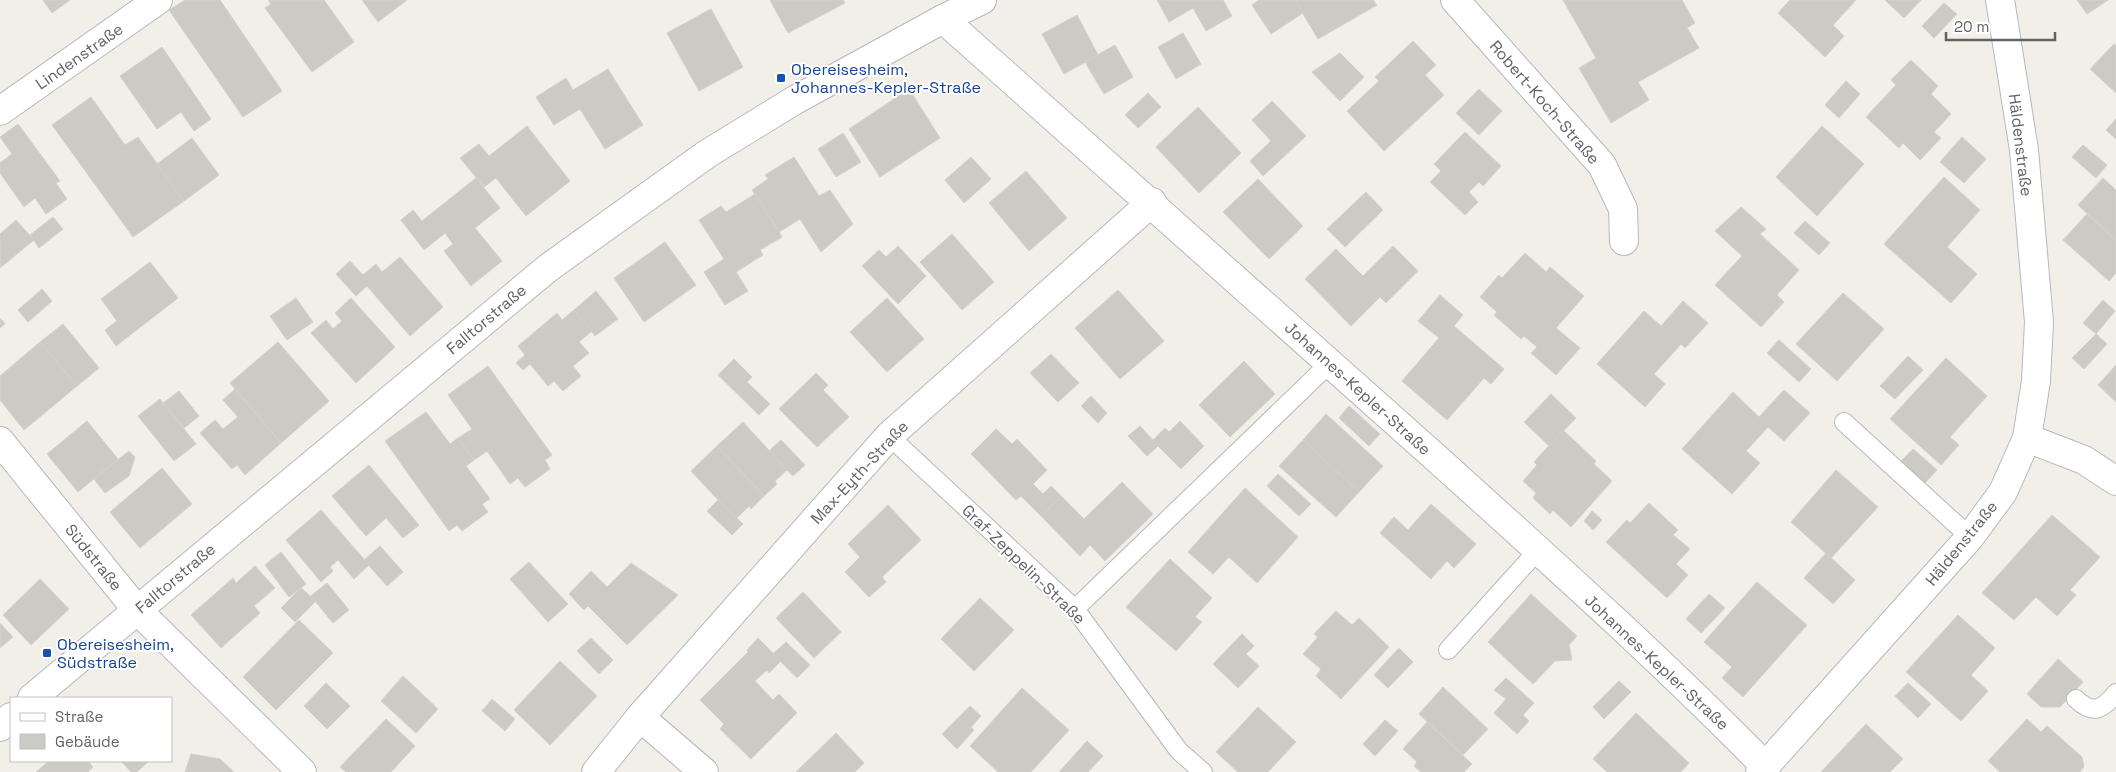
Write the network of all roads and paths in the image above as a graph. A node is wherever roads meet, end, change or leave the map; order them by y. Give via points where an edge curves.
1 (158, 0) edge
2 (982, 0) edge
3 (1455, 0) edge
4 (2000, 0) edge
5 (943, 19) junction
6 (0, 111) edge
7 (1152, 202) junction
8 (1624, 241) dead end
9 (1331, 362) junction
10 (1844, 422) dead end
11 (889, 436) junction
12 (2027, 438) junction
13 (0, 440) edge
14 (2116, 481) edge
15 (1970, 537) junction
16 (1538, 550) junction
17 (1075, 609) junction
18 (137, 610) junction
19 (1448, 650) dead end
20 (2116, 694) edge
21 (33, 697) edge
22 (2076, 699) dead end
23 (640, 717) junction
24 (10, 718) edge
25 (0, 727) edge
26 (1766, 770) edge
27 (302, 772) edge
28 (596, 772) edge
29 (704, 772) edge
30 (1203, 772) edge

1 - 6 street, Lindenstraße
2 - 5 street, Falltorstraße
3 - 8 street, Robert-Koch-Straße via 1602,165 1623,209
4 - 12 street, Häldenstraße via 2024,150 2039,322 2036,381
5 - 7 street, Johannes-Kepler-Straße
5 - 18 street, Falltorstraße via 795,100 707,154 548,268
7 - 9 street, Johannes-Kepler-Straße
7 - 11 street, Max-Eyth-Straße
9 - 16 street, Johannes-Kepler-Straße
9 - 17 lane
10 - 15 lane
11 - 17 lane, Graf-Zeppelin-Straße
11 - 23 street, Max-Eyth-Straße
12 - 14 street via 2084,460
12 - 15 street, Häldenstraße via 2003,492
13 - 18 street, Südstraße
15 - 26 street, Häldenstraße
16 - 19 lane
16 - 26 street, Johannes-Kepler-Straße via 1718,718
17 - 30 lane, Graf-Zeppelin-Straße via 1179,751
18 - 21 street, Falltorstraße
18 - 27 street, Südstraße
20 - 22 lane via 2096,709 2085,708
23 - 28 street, Max-Eyth-Straße
23 - 29 street
24 - 25 street

